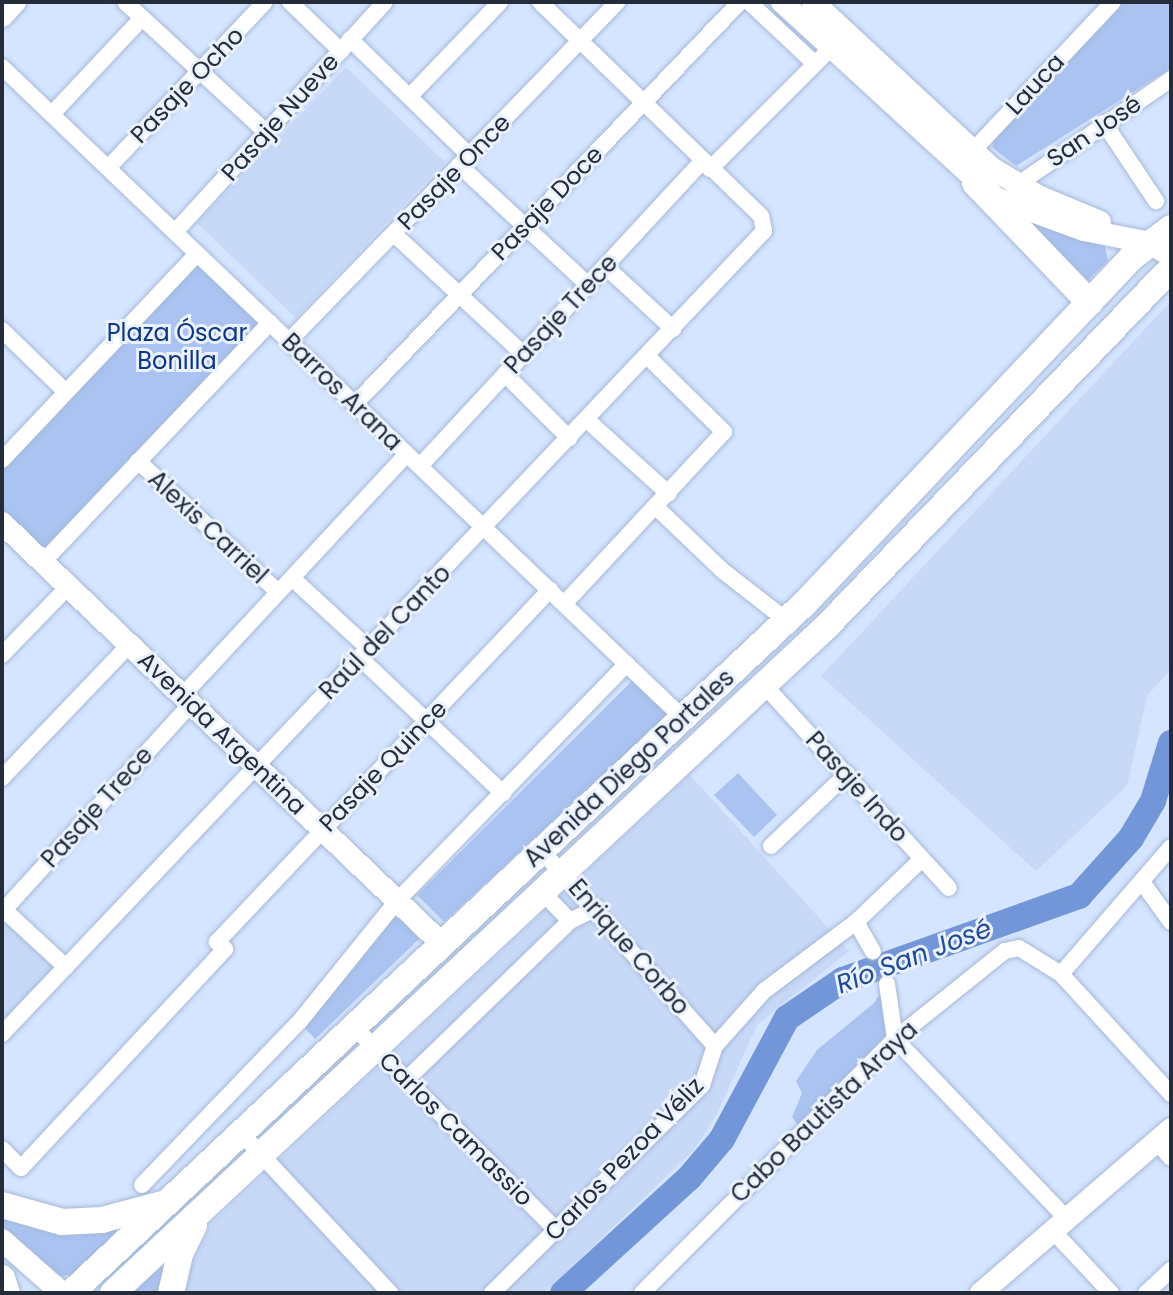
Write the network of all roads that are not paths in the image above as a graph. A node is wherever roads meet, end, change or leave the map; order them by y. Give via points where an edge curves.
1 (15, 2) edge
2 (125, 2) edge
3 (265, 2) edge
4 (290, 2) edge
5 (385, 2) edge
6 (500, 2) edge
7 (540, 2) edge
8 (618, 2) edge
9 (740, 2) edge
10 (749, 2) edge
11 (782, 2) edge
12 (813, 2) edge
13 (1113, 2) edge
14 (144, 12) edge
15 (2, 16) edge
16 (838, 40) junction
17 (580, 42) junction
18 (345, 45) junction
19 (814, 63) junction
20 (2, 67) edge
21 (200, 71) junction
22 (1171, 79) edge
23 (410, 96) junction
24 (641, 103) junction
25 (52, 114) junction
26 (1104, 123) junction
27 (267, 133) junction
28 (464, 160) junction
29 (706, 166) junction
30 (968, 167) junction
31 (108, 168) junction
32 (1017, 185) junction
33 (1156, 201) dead end
34 (524, 226) junction
35 (175, 232) junction
36 (394, 234) junction
37 (1155, 241) edge
38 (197, 254) junction
39 (605, 266) junction
40 (1171, 268) edge
41 (587, 284) junction
42 (460, 295) junction
43 (1090, 303) junction
44 (270, 323) junction
45 (673, 329) junction
46 (2, 330) edge
47 (289, 341) junction
48 (523, 354) junction
49 (647, 356) junction
50 (505, 374) junction
51 (66, 392) junction
52 (355, 404) junction
53 (587, 420) junction
54 (569, 438) junction
55 (407, 454) junction
56 (2, 460) edge
57 (138, 461) junction
58 (420, 466) junction
59 (669, 494) junction
60 (656, 507) junction
61 (3, 527) edge
62 (484, 528) junction
63 (43, 562) junction
64 (292, 578) junction
65 (68, 587) junction
66 (550, 590) junction
67 (278, 592) junction
68 (564, 604) junction
69 (795, 612) junction
70 (826, 627) junction
71 (129, 645) junction
72 (365, 654) junction
73 (2, 655) edge
74 (627, 664) junction
75 (765, 686) junction
76 (186, 700) junction
77 (683, 718) junction
78 (426, 721) junction
79 (257, 767) junction
80 (847, 774) junction
81 (2, 778) edge
82 (503, 793) junction
83 (590, 804) junction
84 (322, 830) junction
85 (598, 842) junction
86 (771, 846) dead end
87 (1171, 847) edge
88 (541, 850) junction
89 (922, 859) junction
90 (564, 873) junction
91 (1142, 882) junction
92 (949, 888) dead end
93 (543, 893) junction
94 (397, 901) junction
95 (597, 908) junction
96 (3, 909) edge
97 (570, 921) junction
98 (856, 922) junction
99 (1171, 922) edge
100 (441, 943) junction
101 (873, 951) dead end
102 (66, 967) junction
103 (1061, 974) junction
104 (887, 984) dead end
105 (355, 1028) junction
106 (2, 1034) edge
107 (895, 1039) junction
108 (715, 1046) junction
109 (374, 1047) junction
110 (408, 1078) junction
111 (1171, 1094) edge
112 (241, 1133) junction
113 (1166, 1143) edge
114 (2, 1149) edge
115 (261, 1154) junction
116 (142, 1185) dead end
117 (166, 1203) junction
118 (2, 1205) edge
119 (199, 1212) junction
120 (1060, 1225) junction
121 (557, 1231) junction
122 (2, 1240) edge
123 (1171, 1270) edge
124 (2, 1278) edge
125 (7, 1293) edge
126 (62, 1293) edge
127 (71, 1293) edge
128 (113, 1293) edge
129 (171, 1293) edge
130 (390, 1293) edge
131 (492, 1293) edge
132 (642, 1293) edge
133 (981, 1293) edge
134 (1111, 1293) edge
135 (1146, 1293) edge

1 - 15 main road
2 - 14 street
3 - 21 street, Pasaje Ocho
4 - 18 street
5 - 18 street, Pasaje Nueve
6 - 23 street
7 - 17 street
8 - 17 street, Pasaje Once
9 - 24 street, Pasaje Doce
10 - 19 street
11 - 16 main road
12 - 16 main road
13 - 30 street, Lauca
14 - 21 street
14 - 25 street
16 - 19 street, Pasaje Trece
16 - 30 main road
17 - 24 street
17 - 28 street, Pasaje Once
18 - 23 street
18 - 27 street, Pasaje Nueve
19 - 29 street, Pasaje Trece
20 - 25 street, Barros Arana
21 - 27 street
21 - 31 street, Pasaje Ocho
22 - 26 street, San José
23 - 28 street
24 - 29 street
24 - 34 street, Pasaje Doce
25 - 31 street, Barros Arana
26 - 32 street, San José
26 - 33 street
27 - 35 street, Pasaje Nueve
28 - 34 street
28 - 36 street, Pasaje Once
29 - 39 street, Pasaje Trece
29 - 45 street, Raúl del Canto via 761,216 765,226
30 - 32 main road
30 - 37 main road via 1035,216
30 - 43 main road
31 - 35 street, Barros Arana
32 - 37 main road
34 - 41 street
34 - 42 street, Pasaje Doce
35 - 38 street, Barros Arana
36 - 42 street
36 - 47 street, Pasaje Once
37 - 43 main road, Avenida Diego Portales
38 - 44 street, Barros Arana
38 - 51 street
39 - 41 street, Pasaje Trece
39 - 45 street
40 - 70 main road, Avenida Diego Portales
41 - 48 street, Pasaje Trece
42 - 48 street
42 - 52 street, Pasaje Doce
43 - 69 main road, Avenida Diego Portales
44 - 47 street, Barros Arana
44 - 57 street
45 - 49 street, Raúl del Canto
46 - 51 street
47 - 52 street, Barros Arana
48 - 50 street, Pasaje Trece
49 - 53 street, Raúl del Canto
49 - 59 street via 724,432
50 - 54 street
50 - 58 street, Pasaje Trece
51 - 56 street
52 - 55 street, Barros Arana
53 - 54 street, Raúl del Canto
53 - 59 street
54 - 62 street, Raúl del Canto
55 - 58 street, Barros Arana
55 - 64 street, Pasaje Trece
57 - 63 street
57 - 67 street, Alexis Carriel
58 - 62 street, Barros Arana
59 - 60 street
60 - 68 street
60 - 69 street via 723,571
61 - 63 main road, Avenida Argentina
62 - 66 street, Barros Arana
62 - 72 street, Raúl del Canto
63 - 65 main road, Avenida Argentina
64 - 67 street, Pasaje Trece
64 - 72 street
65 - 71 main road, Avenida Argentina
65 - 73 street
66 - 68 street, Barros Arana
66 - 78 street, Pasaje Quince
67 - 76 street, Pasaje Trece
68 - 74 street, Barros Arana
69 - 70 main road
69 - 77 main road, Avenida Diego Portales
70 - 75 main road, Avenida Diego Portales
71 - 76 main road, Avenida Argentina
71 - 81 street
72 - 78 street
72 - 79 street, Raúl del Canto
74 - 77 street, Barros Arana
74 - 82 street
75 - 80 street, Pasaje Indo
75 - 85 main road, Avenida Diego Portales
76 - 79 main road, Avenida Argentina
76 - 96 street, Pasaje Trece
77 - 83 main road, Avenida Diego Portales
78 - 82 street
78 - 84 street, Pasaje Quince
79 - 84 main road, Avenida Argentina
79 - 102 street, Raúl del Canto
80 - 86 street
80 - 89 street, Pasaje Indo
82 - 94 street
83 - 85 main road
83 - 88 main road, Avenida Diego Portales
84 - 94 main road, Avenida Argentina
84 - 114 street, Pasaje Quince via 21,1168
85 - 90 main road, Avenida Diego Portales
87 - 91 street
88 - 90 street, Enrique Corbo
88 - 100 main road, Avenida Diego Portales
89 - 92 street, Pasaje Indo
89 - 98 street, Carlos Pezoa Véliz
90 - 93 main road, Avenida Diego Portales
90 - 95 street, Enrique Corbo
91 - 99 street
91 - 103 street
93 - 97 street
93 - 109 main road, Avenida Diego Portales
94 - 100 main road, Avenida Argentina
94 - 116 street via 300,1021
95 - 97 street
95 - 108 street, Enrique Corbo
96 - 102 street
97 - 110 street
98 - 101 street
98 - 108 street, Carlos Pezoa Véliz via 764,991
100 - 105 main road, Avenida Diego Portales
102 - 106 street, Raúl del Canto
103 - 107 street, Cabo Bautista Araya via 1019,948 993,958
103 - 111 street
104 - 107 street
105 - 109 street, Carlos Camassio
105 - 112 main road, Avenida Diego Portales
107 - 120 street
107 - 132 street, Cabo Bautista Araya
108 - 121 street, Carlos Pezoa Véliz via 702,1085
109 - 110 street, Carlos Camassio
109 - 115 main road, Avenida Diego Portales
110 - 121 street, Carlos Camassio
112 - 115 street
112 - 117 main road, Avenida Diego Portales
113 - 120 main road
115 - 119 main road, Avenida Diego Portales
115 - 130 street
117 - 118 main road via 102,1220 62,1222 31,1218
117 - 127 main road, Avenida Diego Portales
119 - 128 main road, Avenida Diego Portales
119 - 129 main road via 180,1254
120 - 133 main road
120 - 134 street
121 - 131 street, Carlos Pezoa Véliz
122 - 126 main road
123 - 135 street
124 - 125 main road

